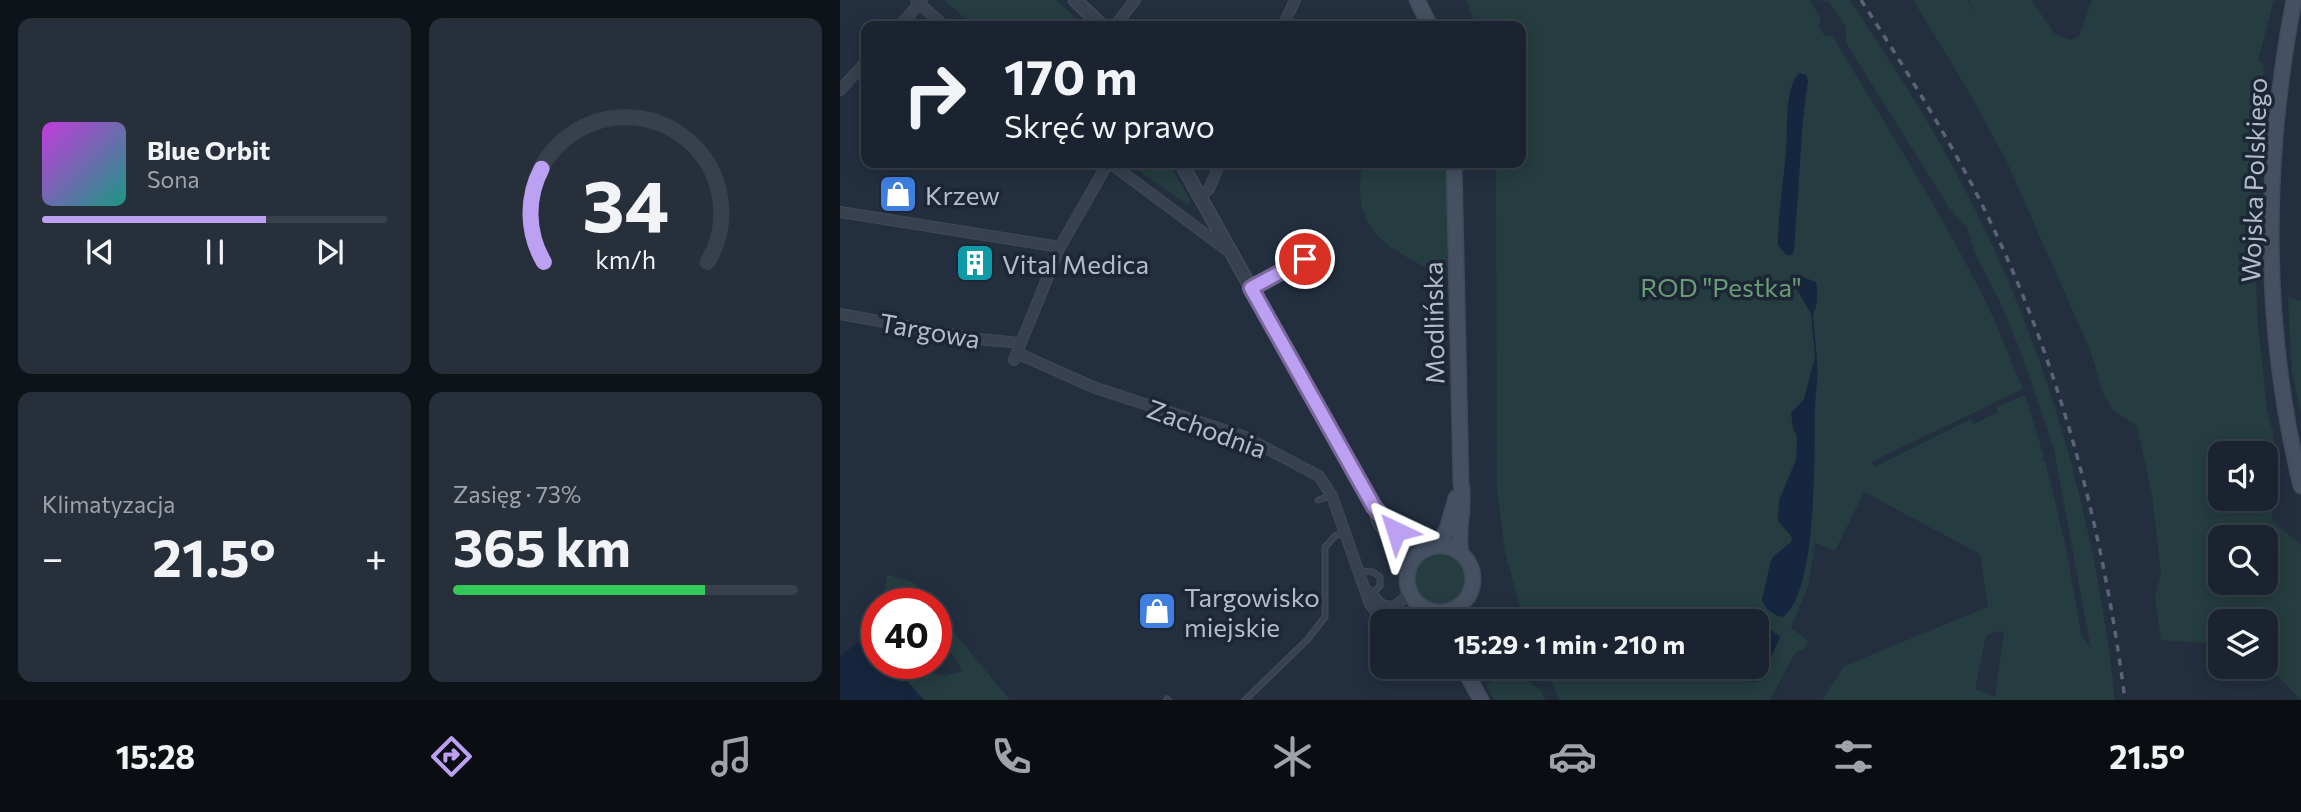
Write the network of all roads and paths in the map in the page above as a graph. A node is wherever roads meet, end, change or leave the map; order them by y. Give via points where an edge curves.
1 (1075, 0) edge
2 (1135, 0) edge
3 (1295, 0) edge
4 (1417, 0) edge
5 (2294, 0) edge
6 (919, 1) edge
7 (904, 21) edge
8 (939, 21) edge
9 (1097, 21) edge
10 (1119, 21) edge
11 (1285, 21) edge
12 (1428, 21) edge
13 (861, 67) edge
14 (840, 90) edge
15 (1106, 168) edge
16 (1116, 168) edge
17 (1184, 168) edge
18 (1218, 168) edge
19 (1454, 168) edge
20 (1200, 196) junction
21 (840, 212) edge
22 (1210, 213) junction
23 (1180, 214) junction
24 (1060, 247) junction
25 (1233, 256) junction
26 (1305, 259) dead end
27 (1251, 288) junction
28 (840, 314) edge
29 (1018, 352) junction
30 (1461, 483) junction
31 (2301, 486) edge
32 (1332, 496) junction
33 (1318, 500) dead end
34 (1374, 507) junction
35 (1345, 531) junction
36 (1431, 549) junction
37 (1461, 554) junction
38 (1410, 566) junction
39 (1360, 571) junction
40 (1409, 589) junction
41 (1369, 592) junction
42 (1421, 606) junction
43 (1374, 609) edge
44 (1417, 609) edge
45 (1426, 609) edge
46 (1460, 609) edge
47 (1465, 679) edge
48 (1469, 679) edge
49 (1473, 679) edge
50 (1478, 696) edge
51 (1245, 700) edge

1 - 9 street
2 - 10 street
3 - 11 street
4 - 12 main road
5 - 31 main road, Wojska Polskiego via 2274,133 2272,278 2280,372
6 - 7 street
6 - 8 street
13 - 14 street
15 - 24 street
16 - 23 street
17 - 20 street
18 - 20 street via 1209,189
19 - 30 main road, Modlińska
20 - 22 street
21 - 24 street
22 - 23 street via 1196,219
22 - 25 street
23 - 25 street
24 - 29 street
25 - 27 street
26 - 27 lane
27 - 34 street
28 - 29 street, Targowa via 977,339
29 - 32 street, Zachodnia via 1093,387 1245,438 1318,476
30 - 36 main road, Modlińska via 1447,529
30 - 37 main road, Modlińska
32 - 33 lane
32 - 35 street, Zachodnia
34 - 36 street via 1408,542
34 - 38 street via 1388,537
35 - 39 street, Zachodnia
35 - 51 lane via 1325,547 1325,617
36 - 37 main road via 1445,547
36 - 38 main road
37 - 46 main road via 1471,567 1473,584
38 - 40 main road
39 - 41 street, Zachodnia
39 - 41 lane via 1380,577 1380,586
40 - 41 street via 1394,607 1383,606
40 - 42 main road
41 - 43 street, Zachodnia
42 - 44 street, Zachodnia
42 - 45 main road
47 - 50 street
48 - 50 main road
49 - 50 main road

